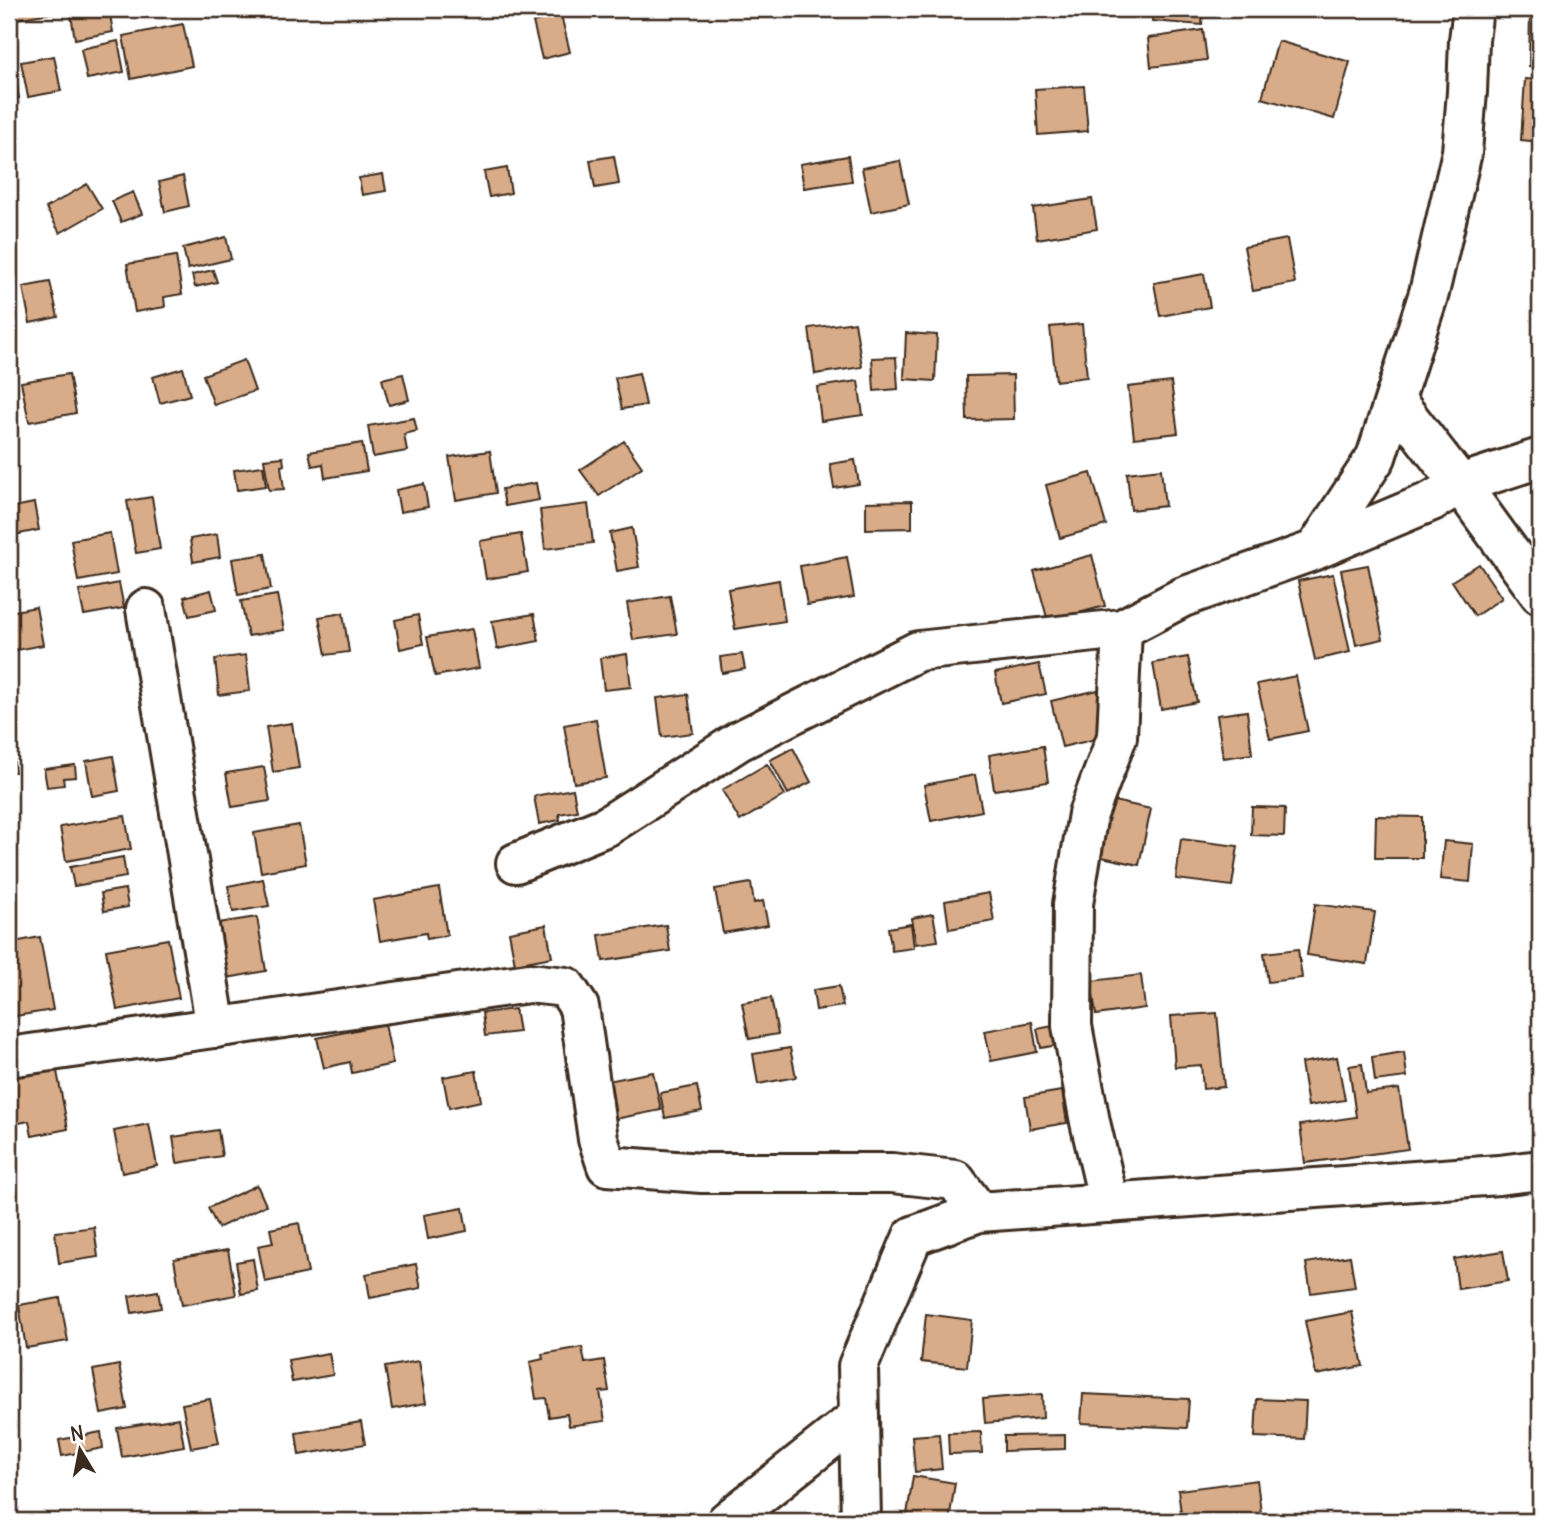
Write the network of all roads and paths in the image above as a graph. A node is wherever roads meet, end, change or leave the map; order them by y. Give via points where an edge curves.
1 (1473, 9) edge
2 (1395, 400) junction
3 (1540, 458) edge
4 (1460, 484) junction
5 (1315, 550) junction
6 (1540, 594) edge
7 (146, 609) dead end
8 (1122, 629) junction
9 (516, 863) dead end
10 (216, 1028) junction
11 (9, 1057) edge
12 (1540, 1170) edge
13 (1109, 1203) junction
14 (979, 1212) junction
15 (858, 1417) junction
16 (727, 1521) edge
17 (861, 1521) edge

1 - 2 street via 1462,152 1429,293
2 - 4 street
2 - 5 street via 1376,457
3 - 4 street
4 - 5 street via 1432,501
4 - 6 street
5 - 8 street via 1183,597
7 - 10 street
8 - 9 street via 918,651 738,741 607,826
8 - 13 street via 1118,737 1088,814 1073,904 1072,1026
10 - 11 street
10 - 14 street via 529,983 566,987 579,1007 598,1139 607,1166 702,1173 892,1173 955,1180
12 - 13 street
13 - 14 street
14 - 15 street via 913,1236 858,1366
15 - 16 street
15 - 17 street

